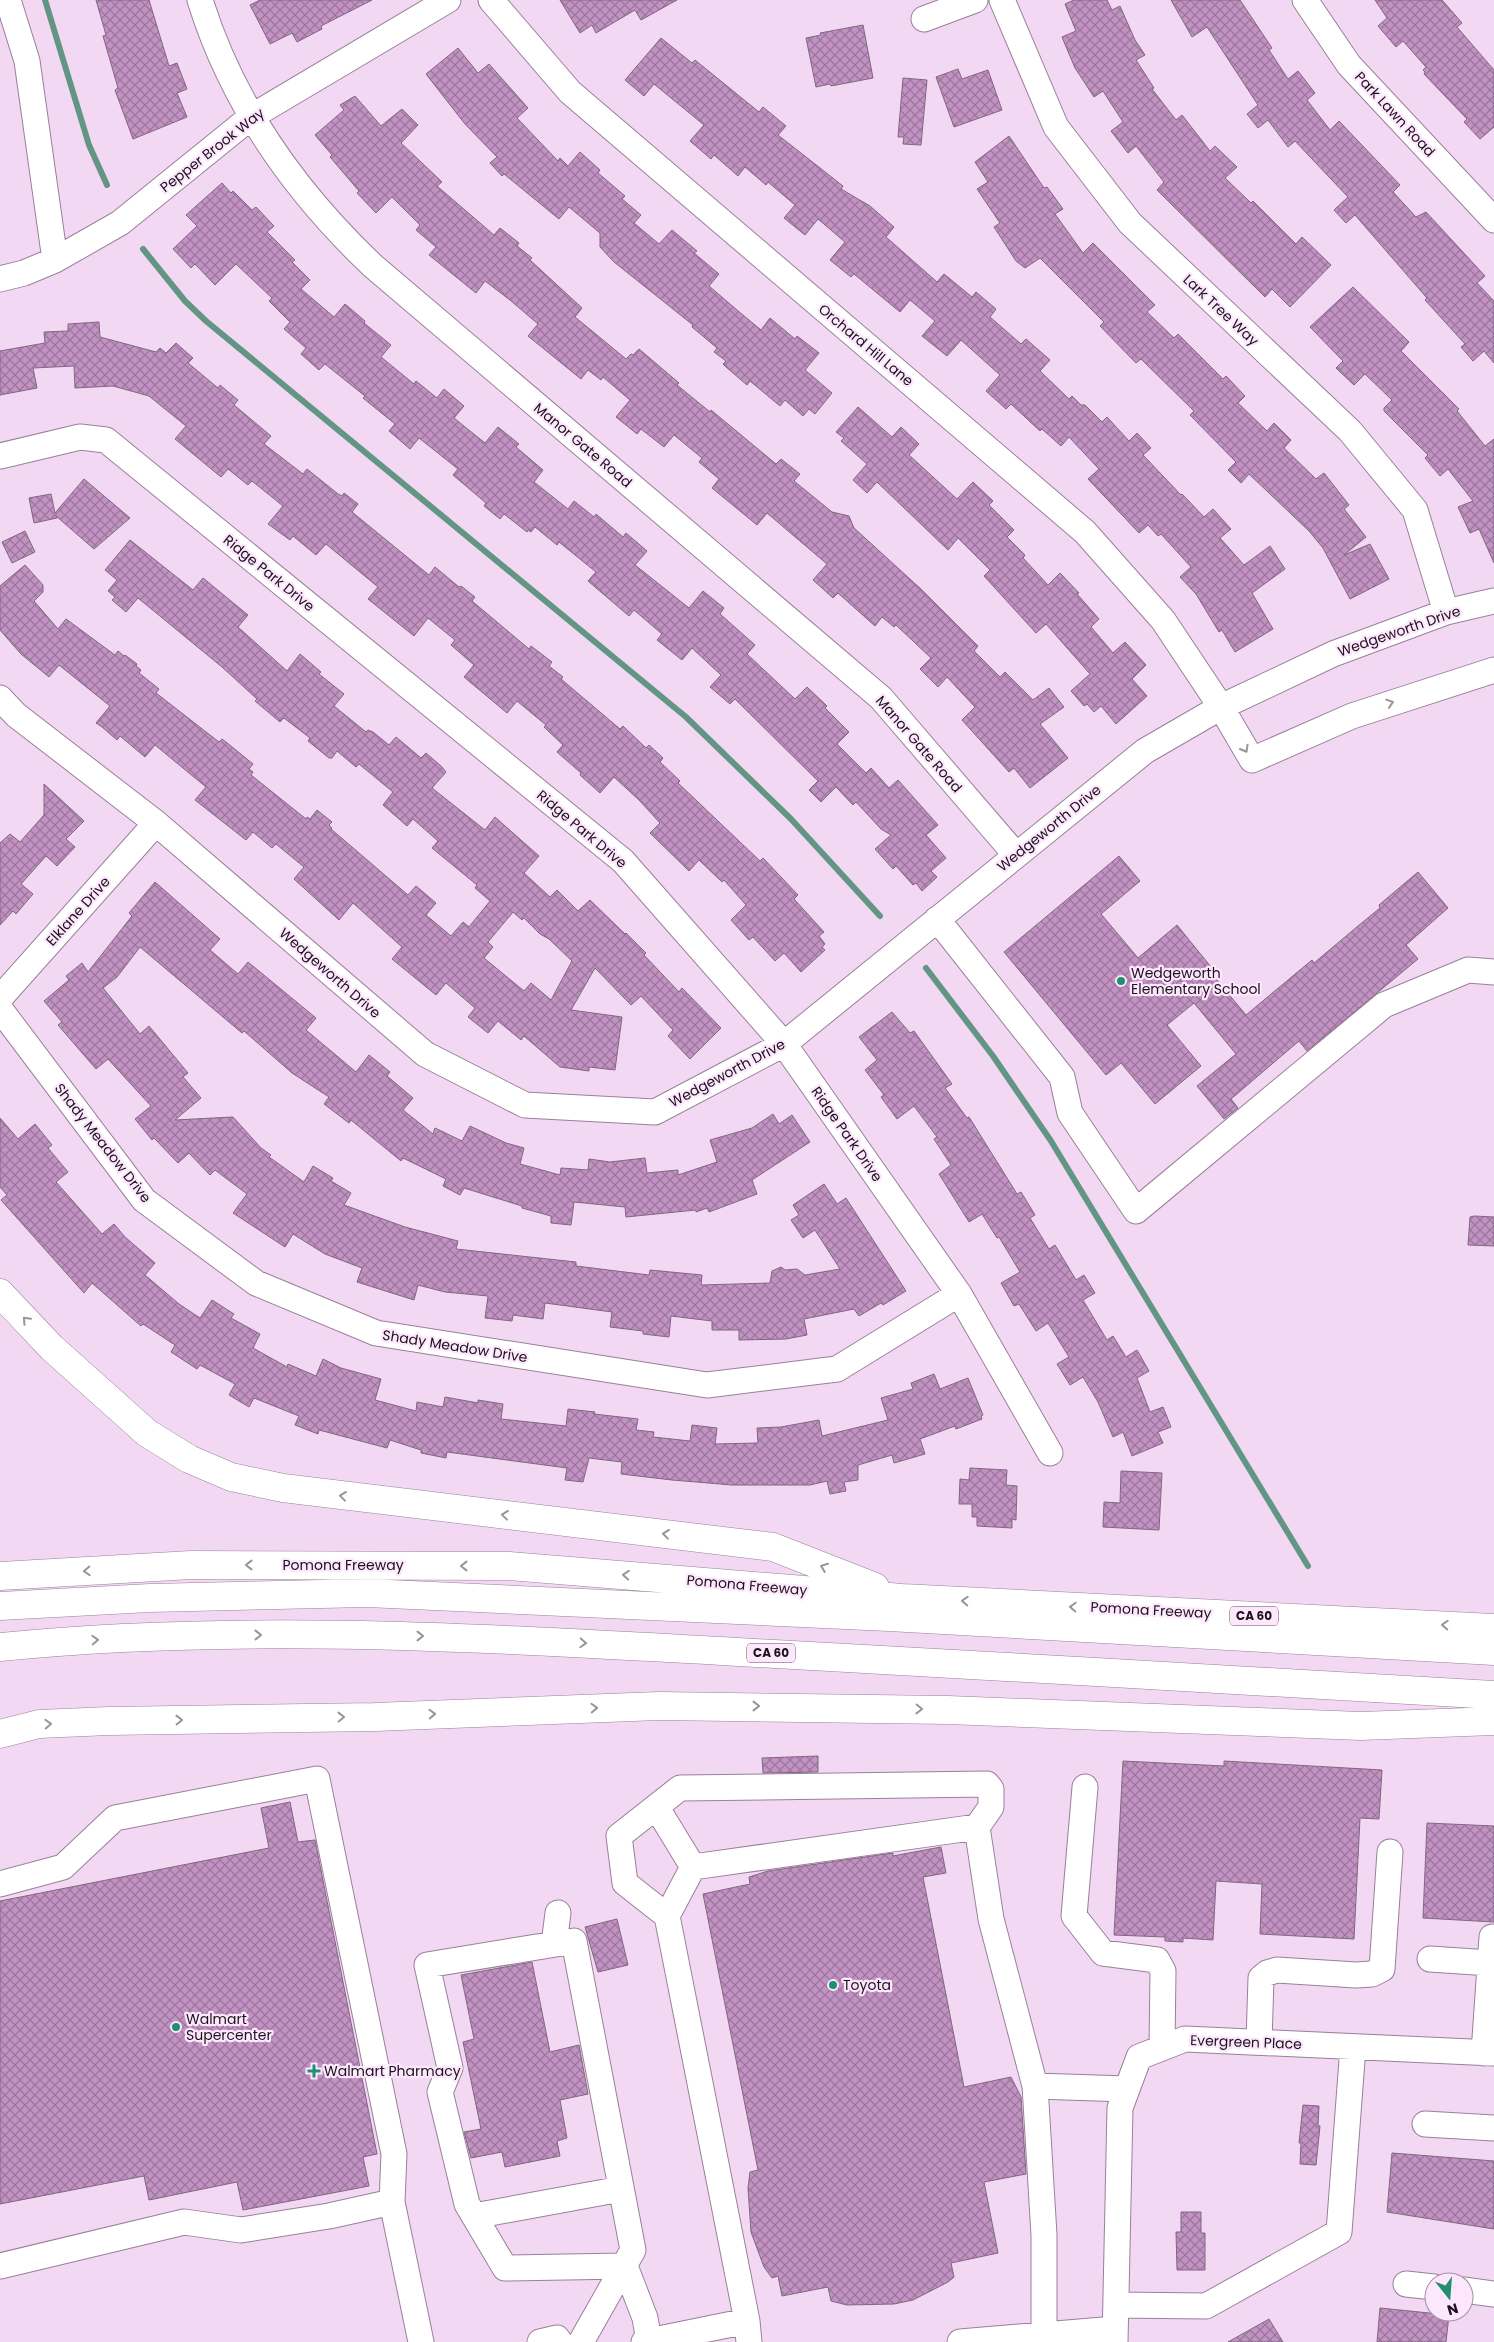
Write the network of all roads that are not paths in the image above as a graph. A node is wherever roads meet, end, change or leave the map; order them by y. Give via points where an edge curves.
1 (8, 0) edge
2 (200, 0) edge
3 (448, 0) edge
4 (491, 0) edge
5 (975, 0) edge
6 (1002, 0) edge
7 (1305, 0) edge
8 (924, 19) dead end
9 (252, 117) junction
10 (1494, 220) edge
11 (56, 260) junction
12 (0, 280) edge
13 (0, 456) edge
14 (1494, 601) edge
15 (1446, 612) junction
16 (1494, 670) edge
17 (0, 698) edge
18 (1221, 707) junction
19 (156, 823) junction
20 (1016, 855) junction
21 (937, 919) junction
22 (1494, 972) edge
23 (0, 998) edge
24 (0, 1009) edge
25 (784, 1044) junction
26 (0, 1293) edge
27 (959, 1294) junction
28 (1050, 1453) dead end
29 (0, 1576) edge
30 (902, 1598) junction
31 (0, 1606) edge
32 (0, 1619) edge
33 (1494, 1628) edge
34 (47, 1642) junction
35 (0, 1647) edge
36 (1494, 1651) edge
37 (0, 1658) edge
38 (1494, 1667) edge
39 (1494, 1695) edge
40 (1494, 1721) edge
41 (0, 1734) edge
42 (1085, 1787) dead end
43 (657, 1808) junction
44 (977, 1827) junction
45 (1390, 1852) dead end
46 (693, 1867) junction
47 (0, 1884) edge
48 (558, 1913) dead end
49 (667, 1916) junction
50 (1492, 1937) dead end
51 (554, 1944) junction
52 (1430, 1959) dead end
53 (1490, 1963) junction
54 (1259, 2042) junction
55 (1353, 2046) junction
56 (1162, 2048) junction
57 (1489, 2053) edge
58 (1035, 2086) junction
59 (1127, 2089) junction
60 (1425, 2124) dead end
61 (1494, 2128) edge
62 (621, 2189) junction
63 (392, 2202) junction
64 (474, 2216) junction
65 (0, 2266) edge
66 (624, 2266) junction
67 (1406, 2284) dead end
68 (1424, 2286) edge
69 (1474, 2291) edge
70 (1494, 2294) edge
71 (1115, 2325) edge
72 (748, 2332) edge
73 (1044, 2334) junction
74 (422, 2342) edge
75 (540, 2342) edge
76 (560, 2342) edge
77 (581, 2342) edge
78 (647, 2342) edge
79 (960, 2342) edge

1 - 11 street via 26,61
2 - 9 street, Manor Gate Road via 219,54
3 - 9 street, Pepper Brook Way
4 - 18 street, Orchard Hill Lane via 570,92 1085,532 1163,620
5 - 8 street
6 - 15 street, Lark Tree Way via 1056,127 1130,223 1350,431 1414,510
7 - 10 street, Park Lawn Road via 1349,65
9 - 11 street, Pepper Brook Way via 120,223
9 - 20 street, Manor Gate Road via 285,168 340,235 372,266 881,698
11 - 12 street, Pepper Brook Way
13 - 25 street, Ridge Park Drive via 80,437 106,440 623,861
14 - 15 street, Wedgeworth Drive
15 - 18 street, Wedgeworth Drive via 1333,654
18 -> 16 street, Orchard Hill Lane via 1252,760 1352,716
17 - 19 street, Wedgeworth Drive via 16,715
18 - 20 street, Wedgeworth Drive via 1145,751
19 - 23 street, Elklane Drive
19 - 25 street, Wedgeworth Drive via 425,1054 525,1105 654,1112
20 - 21 street, Wedgeworth Drive
21 - 22 street via 1062,1077 1070,1113 1136,1211 1384,1005 1468,970
21 - 25 street, Wedgeworth Drive
24 - 27 street, Shady Meadow Drive via 144,1200 256,1283 376,1333 707,1385 837,1369
25 - 27 street, Ridge Park Drive
30 -> 26 highway via 773,1547 283,1488 231,1477 189,1459 147,1433 52,1348
27 - 28 street, Ridge Park Drive
30 -> 29 highway, Pomona Freeway / CA 60 via 509,1566 191,1565
33 -> 30 highway, Pomona Freeway / CA 60
31 - 36 highway via 150,1598 366,1593
32 - 38 highway via 126,1612 359,1610 794,1627
34 - 35 highway, CA 60
34 - 37 highway
34 -> 39 highway, CA 60 via 200,1635 457,1636
41 -> 40 highway via 39,1724 109,1721 659,1706 948,1710 1361,1726
42 - 56 street via 1074,1916 1103,1954 1157,1960 1164,1971
43 - 44 street via 680,1788 987,1784 991,1789 991,1806
43 - 46 street
43 - 49 street via 619,1836 625,1883
44 - 46 street
44 - 58 street via 991,1919
45 - 54 street via 1382,1969 1372,1974 1356,1975 1277,1970 1267,1973 1261,1978
46 - 49 street
47 - 63 street via 63,1867 115,1818 318,1779 394,2154
48 - 51 street
49 - 72 street
50 - 53 street
51 - 62 street via 574,1941
51 - 64 street via 427,1965 450,2068 440,2092 467,2204
52 - 53 street
53 - 57 street
54 - 55 street, Evergreen Place
54 - 56 street, Evergreen Place via 1185,2039
55 - 57 street, Evergreen Place
55 - 71 street via 1338,2232 1206,2306
56 - 59 street, Evergreen Place via 1139,2057
58 - 59 street
58 - 73 street via 1044,2234
59 - 71 street, Evergreen Place via 1120,2108
60 - 61 street
62 - 64 street
62 - 66 street via 633,2250
63 - 65 street via 241,2230 184,2222
63 - 74 street
64 - 66 street via 505,2268
66 - 77 street
66 - 78 street via 645,2318
67 - 68 street
69 - 70 street
71 - 73 street
72 - 78 street
73 - 79 street
75 - 76 street via 557,2338

